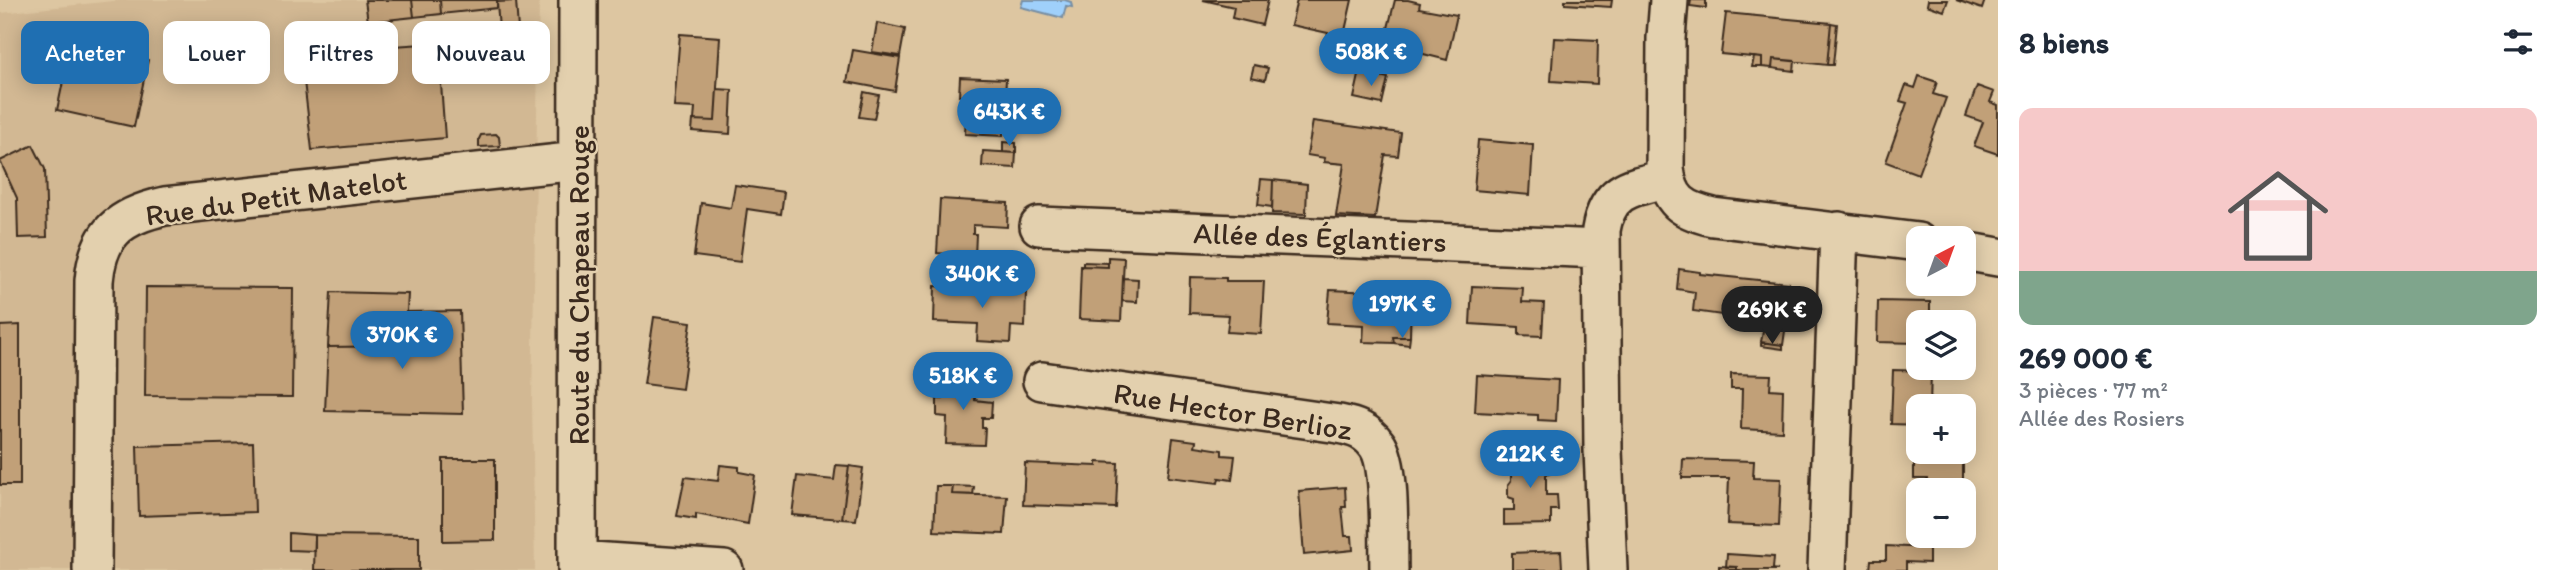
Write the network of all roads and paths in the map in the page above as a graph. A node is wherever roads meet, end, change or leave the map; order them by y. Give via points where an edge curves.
1 (578, 0) edge
2 (1669, 0) edge
3 (578, 161) junction
4 (1666, 180) junction
5 (1039, 226) dead end
6 (1839, 231) junction
7 (1906, 240) edge
8 (1601, 248) junction
9 (1976, 252) edge
10 (1998, 257) edge
11 (1041, 381) dead end
12 (577, 565) edge
13 (92, 570) edge
14 (724, 570) edge
15 (1389, 570) edge
16 (1608, 570) edge
17 (1828, 570) edge

1 - 3 street, Route du Chapeau Rouge
2 - 4 street
3 - 12 street, Route du Chapeau Rouge
3 - 13 street, Rue du Petit Matelot via 165,206 124,220 102,244 93,281
4 - 6 street via 1678,204 1694,212
4 - 8 street via 1634,187 1612,201 1602,223
5 - 8 street, Allée des Églantiers
6 - 7 street
6 - 17 street
8 - 16 street
9 - 10 street
11 - 15 street, Rue Hector Berlioz via 1358,429 1377,445 1384,463
12 - 14 street

